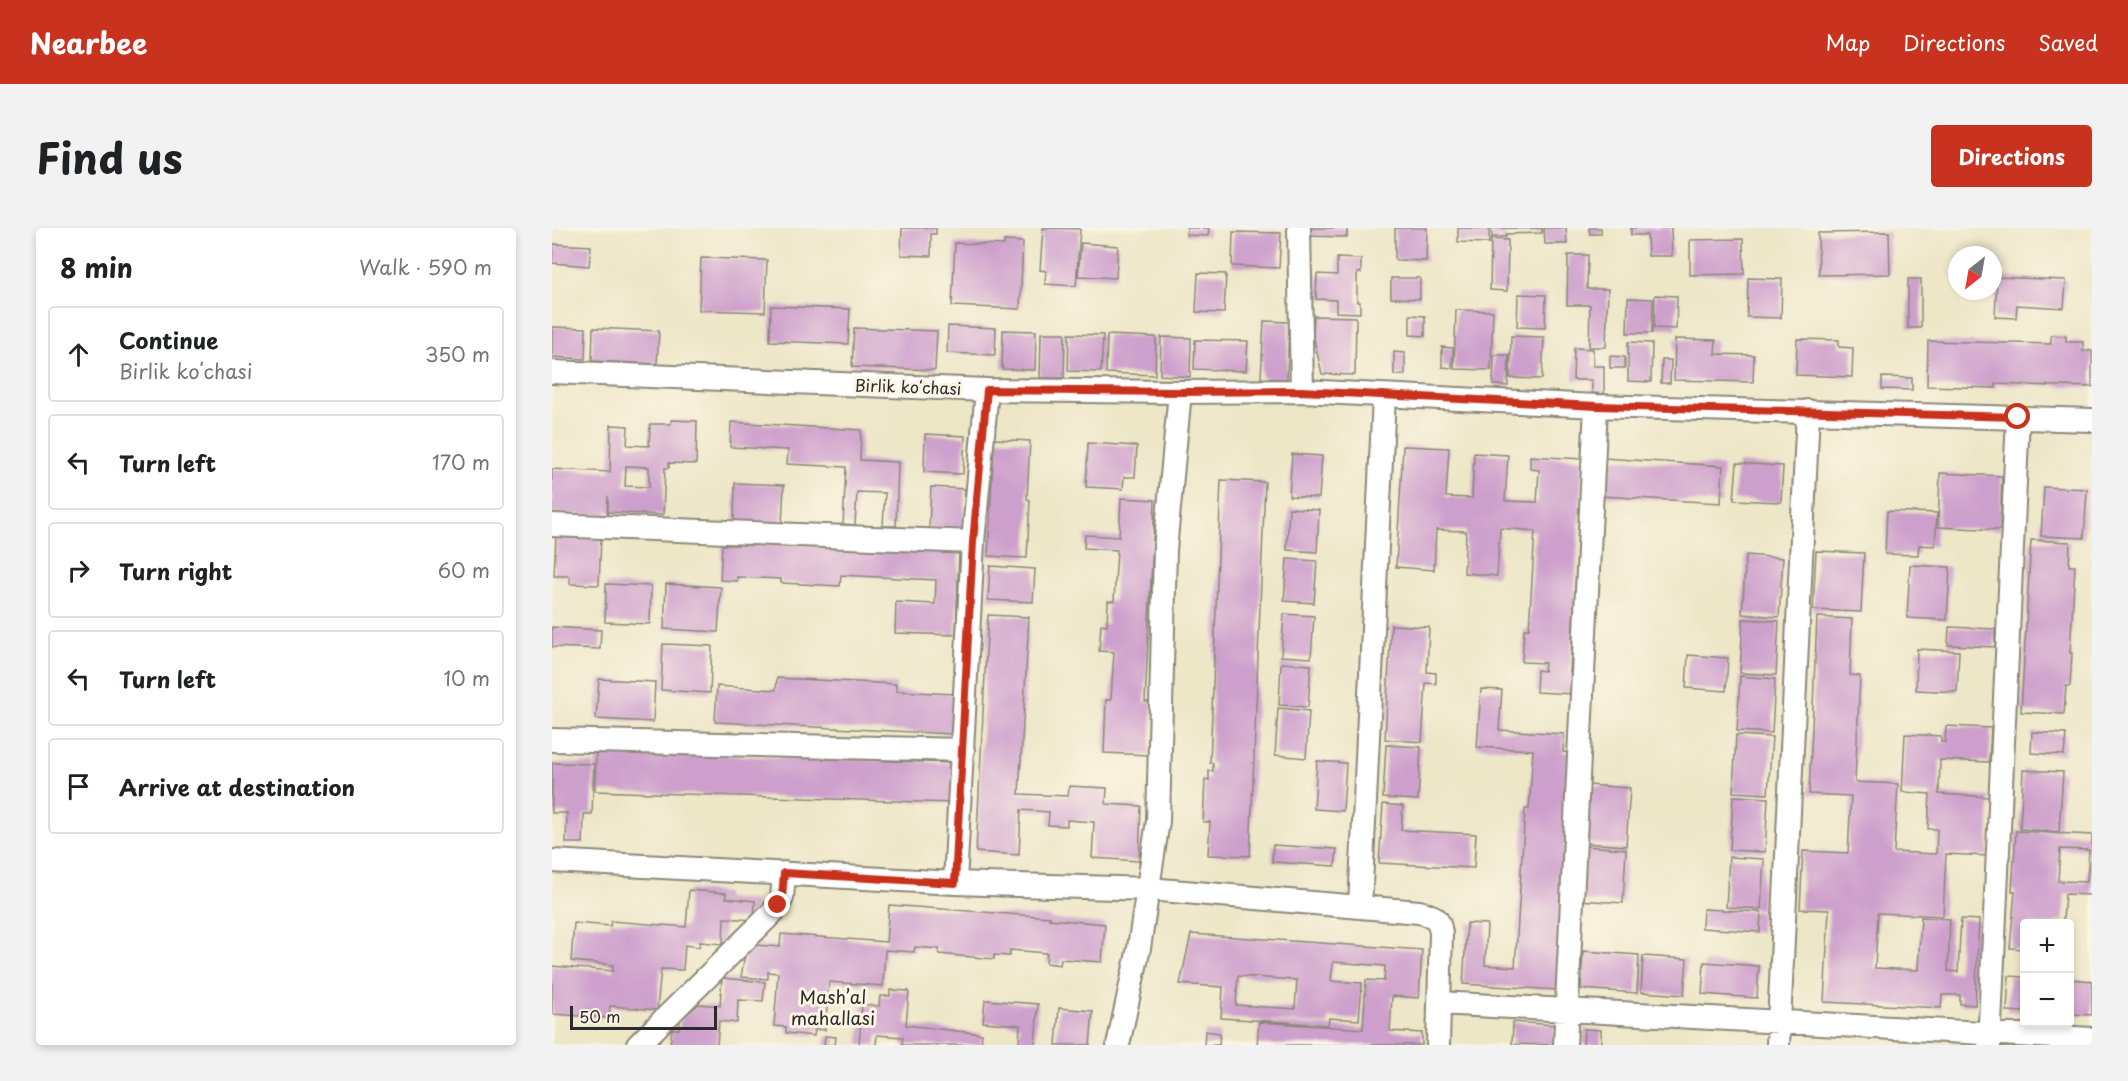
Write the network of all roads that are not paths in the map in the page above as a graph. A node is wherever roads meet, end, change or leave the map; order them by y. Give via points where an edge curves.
1 (1299, 228) edge
2 (552, 372) edge
3 (987, 390) junction
4 (1302, 391) junction
5 (1180, 392) junction
6 (1384, 396) junction
7 (1596, 406) junction
8 (1808, 411) junction
9 (2018, 417) junction
10 (2092, 420) edge
11 (552, 525) edge
12 (973, 542) junction
13 (552, 740) edge
14 (963, 750) junction
15 (552, 861) edge
16 (784, 873) junction
17 (955, 883) junction
18 (1149, 889) junction
19 (1360, 907) junction
20 (1439, 1003) junction
21 (1567, 1010) junction
22 (1779, 1022) junction
23 (1990, 1039) edge
24 (2092, 1039) edge
25 (638, 1045) edge
26 (1118, 1045) edge
27 (1438, 1045) edge
28 (1565, 1045) edge
29 (1778, 1045) edge

1 - 4 street
2 - 3 street, Birlik koʻchasi
3 - 5 street, Birlik koʻchasi
3 - 12 street
4 - 5 street, Birlik koʻchasi
4 - 6 street, Birlik koʻchasi
5 - 18 street via 1166,550 1158,821
6 - 7 street, Birlik koʻchasi
6 - 19 street
7 - 8 street, Birlik koʻchasi
7 - 21 street
8 - 9 street, Birlik koʻchasi
8 - 22 street
9 - 10 street, Birlik koʻchasi
9 - 23 street
11 - 12 street
12 - 14 street
13 - 14 street
14 - 17 street
15 - 16 street
16 - 17 street
16 - 25 street via 782,898 773,912
17 - 18 street
18 - 19 street
18 - 26 street
19 - 20 street via 1419,912 1440,922
20 - 21 street
20 - 27 street
21 - 22 street
21 - 28 street
22 - 23 street
22 - 29 street
23 - 24 street

